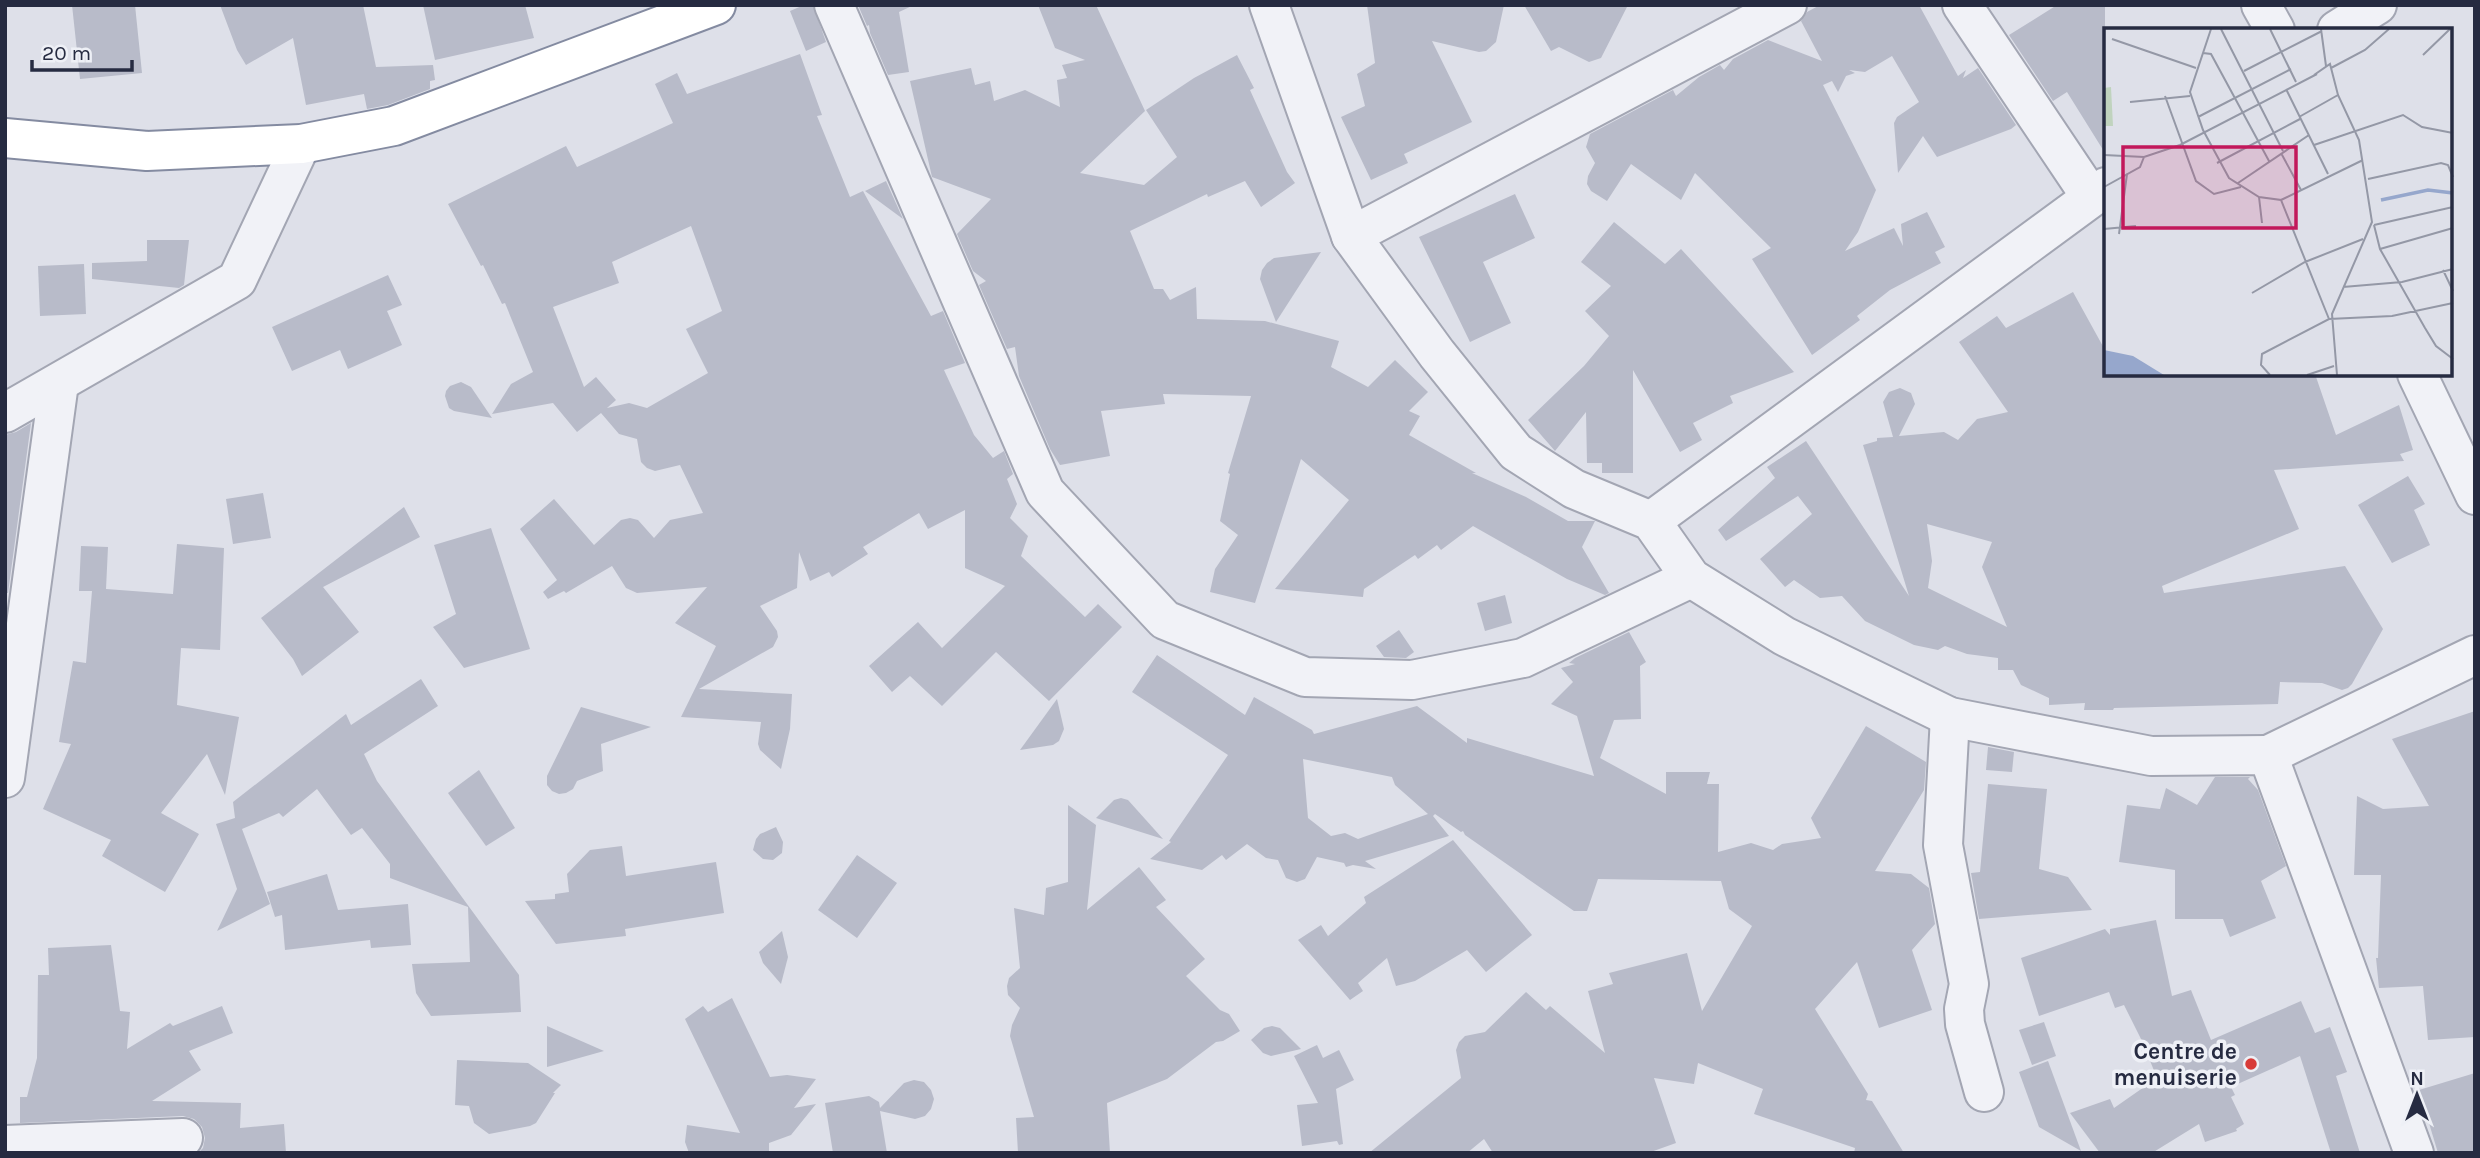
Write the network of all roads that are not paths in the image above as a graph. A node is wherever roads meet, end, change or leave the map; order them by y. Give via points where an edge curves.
1 (716, 5) edge
2 (834, 5) edge
3 (1269, 5) edge
4 (1787, 5) edge
5 (1962, 5) edge
6 (2261, 5) edge
7 (2377, 5) edge
8 (2274, 28) edge
9 (2340, 28) edge
10 (5, 138) edge
11 (301, 144) junction
12 (2098, 192) edge
13 (1351, 236) junction
14 (2418, 376) edge
15 (59, 383) junction
16 (5, 412) edge
17 (2475, 495) edge
18 (1651, 522) junction
19 (1691, 578) junction
20 (2475, 655) edge
21 (1950, 717) junction
22 (2269, 755) junction
23 (5, 778) edge
24 (1984, 1092) dead end
25 (183, 1138) dead end
26 (5, 1145) edge
27 (2414, 1153) edge

1 - 11 highway via 394,126
2 - 19 street via 1045,492 1165,620 1305,677 1412,680 1523,658
3 - 13 street
4 - 13 street
5 - 12 street
6 - 8 street
7 - 9 street
10 - 11 highway via 147,150
11 - 15 street via 237,280
12 - 18 street
13 - 18 street via 1437,355 1516,452 1574,489
14 - 17 street
15 - 16 street
15 - 23 street
18 - 19 street
19 - 21 street via 1784,636
20 - 22 street
21 - 22 street via 2151,756
21 - 24 street via 1943,845 1969,984 1965,1024
22 - 27 street
25 - 26 street

